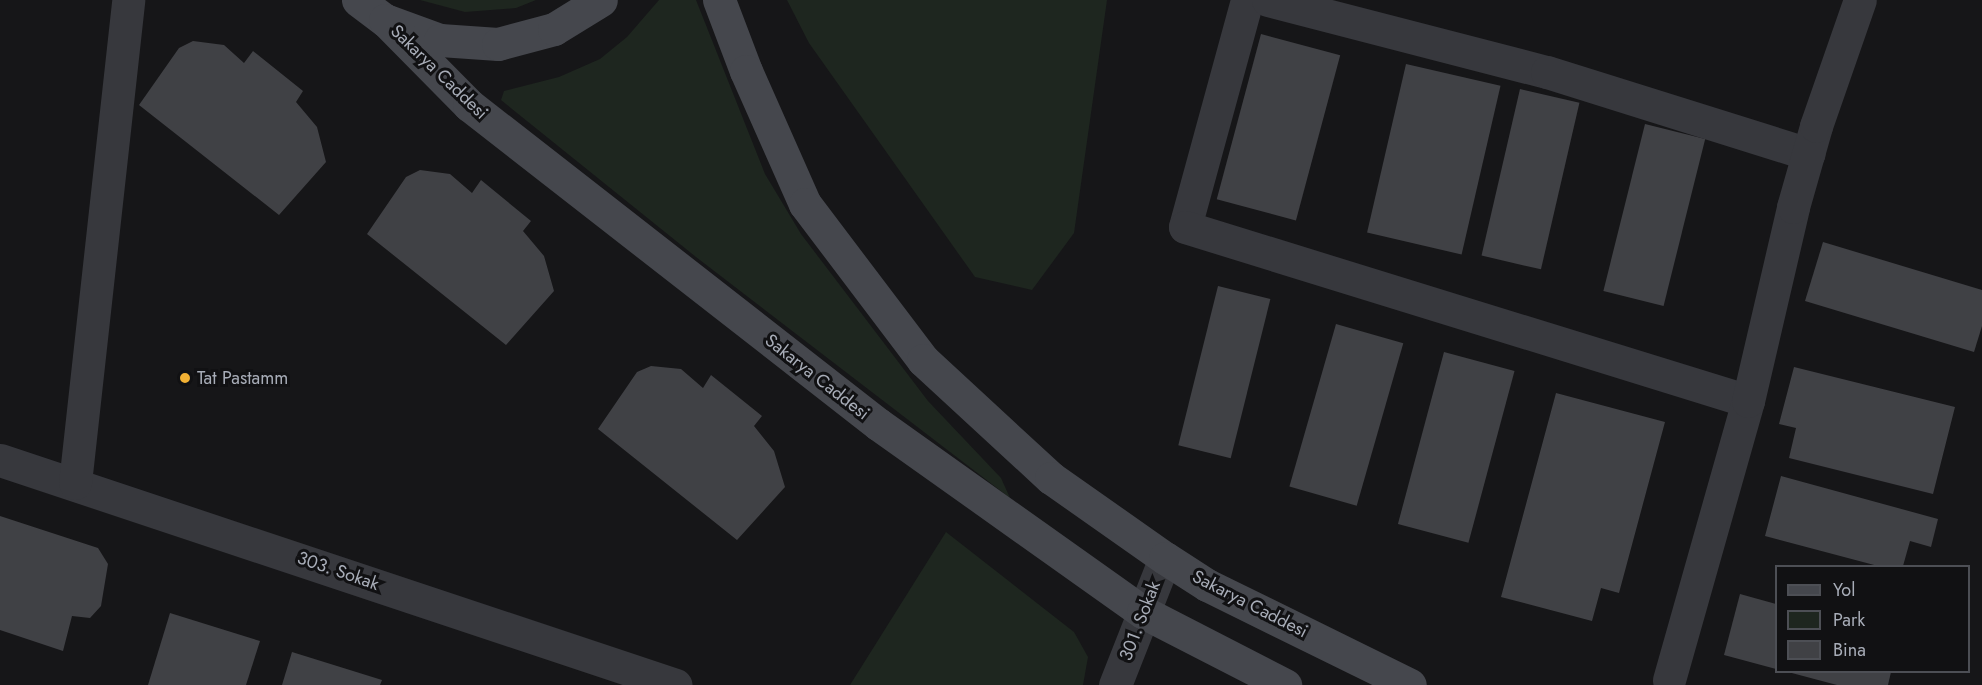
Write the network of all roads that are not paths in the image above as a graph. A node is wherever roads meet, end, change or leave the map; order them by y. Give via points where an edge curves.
1 (128, 0) edge
2 (358, 0) edge
3 (601, 0) edge
4 (719, 0) edge
5 (1246, 0) edge
6 (1268, 0) edge
7 (1860, 0) edge
8 (385, 20) junction
9 (1808, 154) junction
10 (1748, 401) junction
11 (0, 460) edge
12 (75, 483) junction
13 (1165, 558) junction
14 (1143, 612) junction
15 (1669, 680) dead end
16 (676, 685) edge
17 (1115, 685) edge
18 (1284, 685) edge
19 (1410, 685) edge

1 - 12 street
2 - 8 main road
3 - 8 main road via 554,29 498,44 440,40
4 - 13 main road, Sakarya Caddesi via 805,204 923,360 1051,478
5 - 10 street via 1185,227
6 - 9 street via 1547,72
7 - 9 street
8 - 14 main road, Sakarya Caddesi via 469,105 879,424
9 - 10 street
10 - 15 street
11 - 12 street, 303. Sokak
12 - 16 street, 303. Sokak
13 - 14 street, 301. Sokak
13 - 19 main road, Sakarya Caddesi via 1207,585
14 - 17 street, 301. Sokak
14 - 18 main road, Sakarya Caddesi

